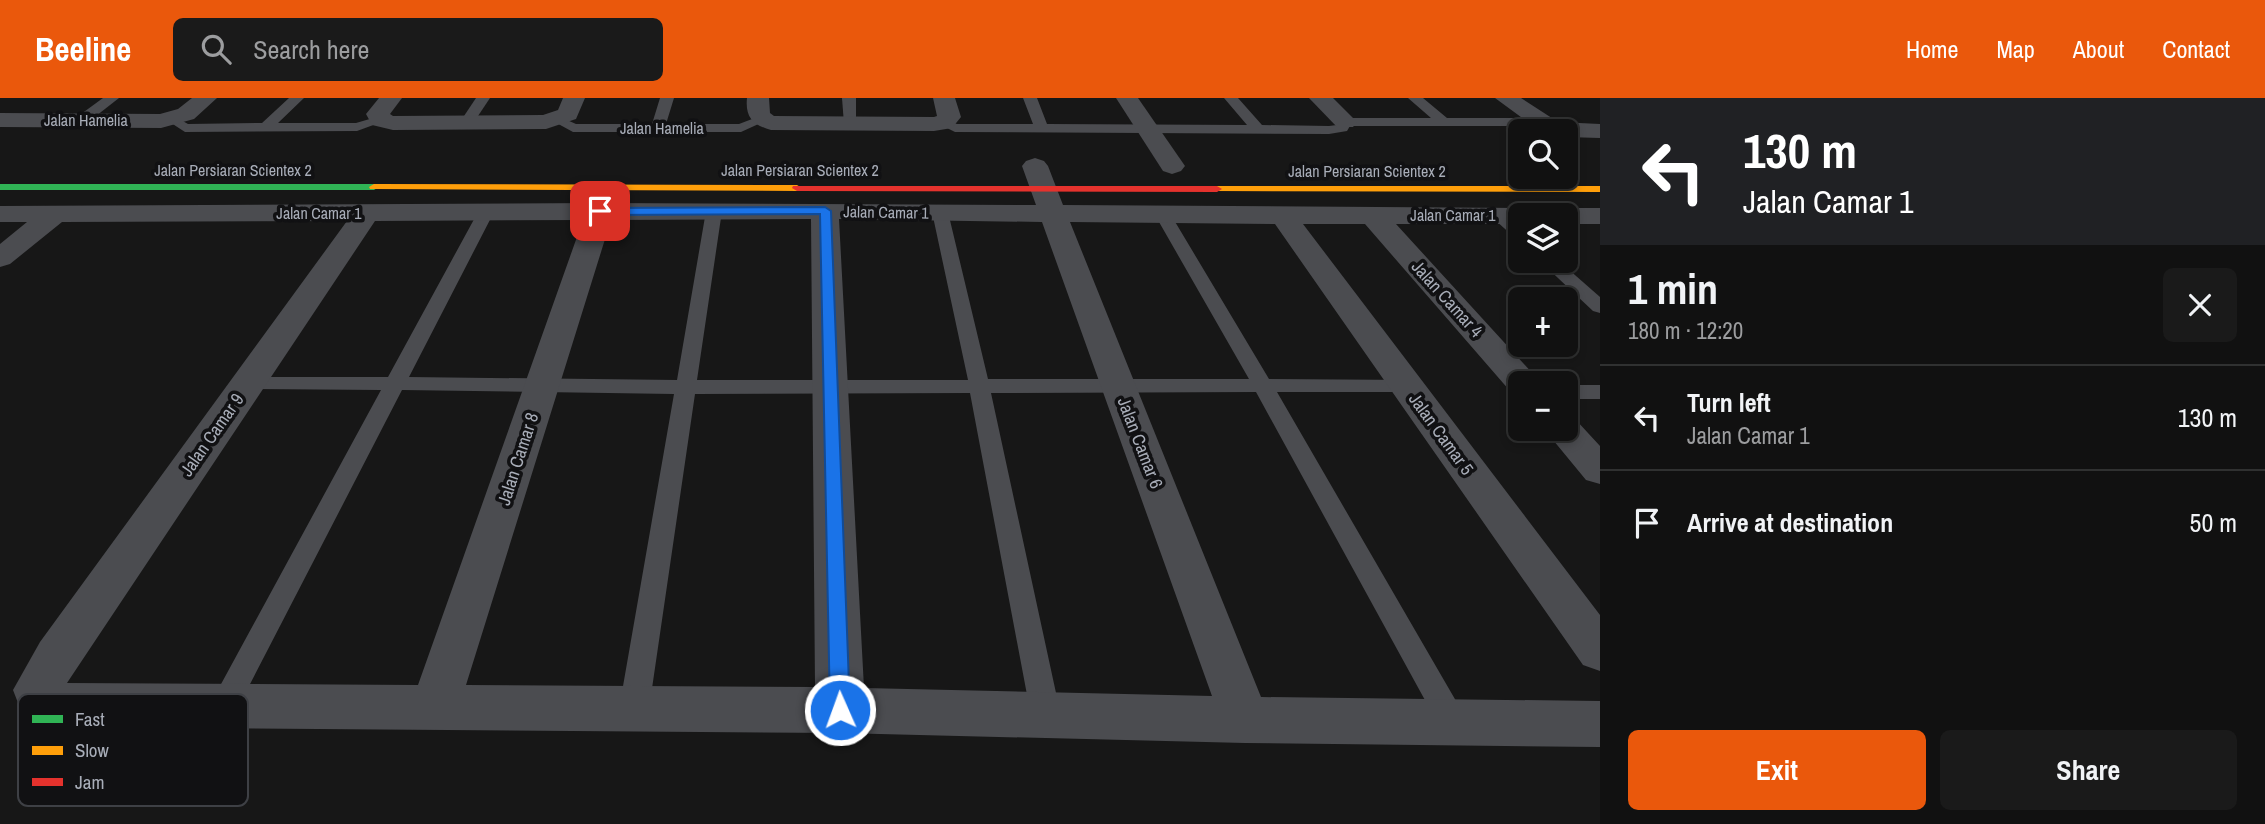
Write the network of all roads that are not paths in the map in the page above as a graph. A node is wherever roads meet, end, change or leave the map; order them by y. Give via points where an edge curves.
1 (23, 98) edge
2 (112, 98) edge
3 (206, 98) edge
4 (297, 98) edge
5 (391, 98) edge
6 (483, 98) edge
7 (574, 98) edge
8 (667, 98) edge
9 (849, 98) edge
10 (944, 98) edge
11 (1030, 98) edge
12 (1127, 98) edge
13 (1230, 98) edge
14 (1320, 98) edge
15 (1415, 98) edge
16 (1506, 98) edge
17 (759, 109) edge
18 (0, 113) edge
19 (172, 119) junction
20 (1536, 119) edge
21 (0, 120) edge
22 (82, 120) junction
23 (380, 120) junction
24 (558, 120) junction
25 (467, 122) junction
26 (1345, 122) junction
27 (1444, 122) junction
28 (1508, 122) edge
29 (944, 123) junction
30 (851, 124) junction
31 (267, 127) junction
32 (658, 128) junction
33 (1042, 129) junction
34 (1148, 129) junction
35 (1258, 130) junction
36 (1578, 130) edge
37 (1600, 131) edge
38 (1172, 166) dead end
39 (1040, 180) junction
40 (0, 187) edge
41 (1600, 189) edge
42 (600, 211) junction
43 (714, 211) junction
44 (825, 211) junction
45 (486, 212) junction
46 (940, 212) junction
47 (367, 213) junction
48 (0, 214) edge
49 (55, 214) junction
50 (1163, 215) junction
51 (1372, 215) junction
52 (1283, 216) junction
53 (1508, 216) edge
54 (1578, 216) edge
55 (1600, 216) edge
56 (0, 258) edge
57 (1562, 273) edge
58 (1600, 307) edge
59 (1511, 371) edge
60 (249, 382) junction
61 (392, 385) junction
62 (542, 386) junction
63 (831, 386) junction
64 (979, 386) junction
65 (1118, 386) junction
66 (1406, 386) junction
67 (684, 387) junction
68 (1263, 387) junction
69 (1578, 392) edge
70 (1600, 392) edge
71 (1574, 441) edge
72 (1600, 470) edge
73 (1600, 651) edge
74 (38, 694) edge
75 (230, 694) edge
76 (248, 706) edge
77 (435, 708) junction
78 (634, 709) junction
79 (840, 710) junction
80 (1046, 716) junction
81 (1245, 720) junction
82 (1453, 723) junction
83 (1600, 724) edge

1 - 18 street
2 - 22 lane
3 - 19 street
4 - 31 lane
5 - 23 street via 378,114
6 - 25 lane
7 - 24 street via 568,114
8 - 32 lane
9 - 30 lane
10 - 29 street via 950,117
11 - 33 lane
12 - 34 street
13 - 35 lane
14 - 26 street
15 - 27 lane
16 - 20 street
17 - 30 street, Jalan Hamelia via 771,123
17 - 32 lane, Jalan Hamelia via 741,128
19 - 22 street, Jalan Hamelia
19 - 31 lane via 185,128
21 - 22 street, Jalan Hamelia
23 - 25 street, Jalan Hamelia
23 - 31 lane via 357,127
24 - 25 street, Jalan Hamelia
24 - 32 lane, Jalan Hamelia via 573,128
26 - 27 lane
26 - 35 lane via 1342,128 1329,130
27 - 28 lane
29 - 30 street, Jalan Hamelia
29 - 33 lane via 955,128
33 - 34 lane
34 - 35 lane
34 - 38 street
36 - 37 street
39 - 40 street, Jalan Persiaran Scientex 2
39 - 41 street, Jalan Persiaran Scientex 2
39 - 46 street, Jalan Camar 1
39 - 50 street, Jalan Camar 1
39 - 65 street, Jalan Camar 6
42 - 43 street, Jalan Camar 1
42 - 45 street, Jalan Camar 1
42 - 62 street, Jalan Camar 8
43 - 44 street, Jalan Camar 1
43 - 67 lane
44 - 46 street, Jalan Camar 1
44 - 63 street
45 - 47 street, Jalan Camar 1
45 - 61 lane
46 - 64 lane
47 - 49 street, Jalan Camar 1
47 - 60 street, Jalan Camar 9
48 - 49 street, Jalan Camar 1
49 - 56 street
50 - 52 street, Jalan Camar 1
50 - 68 lane
51 - 52 street, Jalan Camar 1
51 - 53 street, Jalan Camar 1
51 - 59 street, Jalan Camar 4
52 - 66 street, Jalan Camar 5
54 - 55 street
57 - 58 lane
60 - 61 lane
60 - 74 street, Jalan Camar 9 via 57,656
61 - 62 lane
61 - 75 lane
62 - 67 lane
62 - 77 street, Jalan Camar 8
63 - 64 lane
63 - 67 lane
63 - 79 street
64 - 65 lane
64 - 80 lane
65 - 68 lane
65 - 81 street, Jalan Camar 6
66 - 68 lane
66 - 73 street, Jalan Camar 5
67 - 78 lane
68 - 82 lane
69 - 70 lane
71 - 72 street
76 - 77 street
77 - 78 street
78 - 79 street
79 - 80 street
80 - 81 street
81 - 82 street
82 - 83 street

